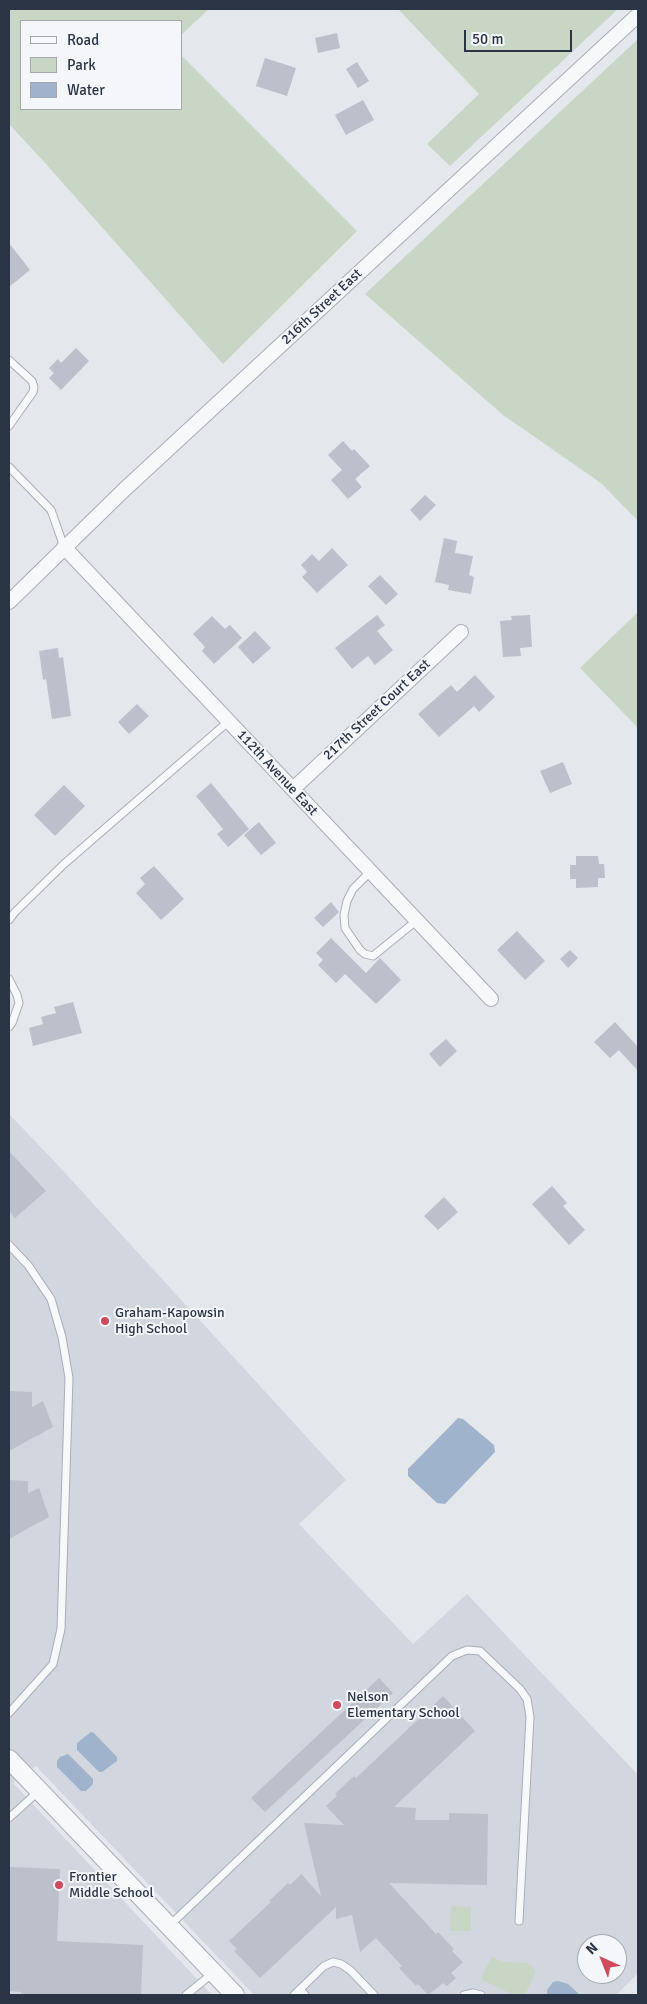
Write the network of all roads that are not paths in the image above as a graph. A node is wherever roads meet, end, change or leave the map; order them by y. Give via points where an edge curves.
1 (638, 15) edge
2 (9, 360) edge
3 (9, 426) edge
4 (9, 467) edge
5 (64, 547) junction
6 (9, 602) edge
7 (461, 632) dead end
8 (229, 721) junction
9 (293, 789) junction
10 (370, 872) junction
11 (9, 920) edge
12 (416, 921) junction
13 (9, 979) edge
14 (490, 999) dead end
15 (9, 1027) edge
16 (9, 1244) edge
17 (9, 1713) edge
18 (9, 1759) edge
19 (39, 1791) junction
20 (9, 1818) edge
21 (519, 1921) dead end
22 (169, 1926) junction
23 (213, 1973) junction
24 (300, 1989) junction
25 (186, 1995) edge
26 (235, 1995) edge
27 (294, 1995) edge
28 (305, 1995) edge
29 (374, 1995) edge
30 (464, 1995) edge
31 (481, 1995) edge

1 - 5 street, 216th Street East
2 - 3 lane via 32,381 34,387
4 - 5 lane via 51,510
5 - 6 street, 216th Street East
5 - 8 street, 112th Avenue East
7 - 9 street, 217th Street Court East
8 - 9 street, 112th Avenue East
8 - 11 lane via 64,864
9 - 10 street, 112th Avenue East
10 - 12 street, 112th Avenue East
10 - 12 lane via 353,889 344,915 345,928 360,950 373,956
12 - 14 street, 112th Avenue East
13 - 15 lane via 19,1003
16 - 17 lane via 28,1265 51,1300 62,1336 69,1378 61,1629 53,1664
18 - 19 street
19 - 20 lane
19 - 22 street
21 - 22 lane via 530,1717 527,1699 480,1652 467,1650 452,1656
22 - 23 street
23 - 25 lane
23 - 26 street
24 - 27 lane
24 - 28 lane
24 - 29 lane via 324,1966 333,1962 350,1970
30 - 31 lane

